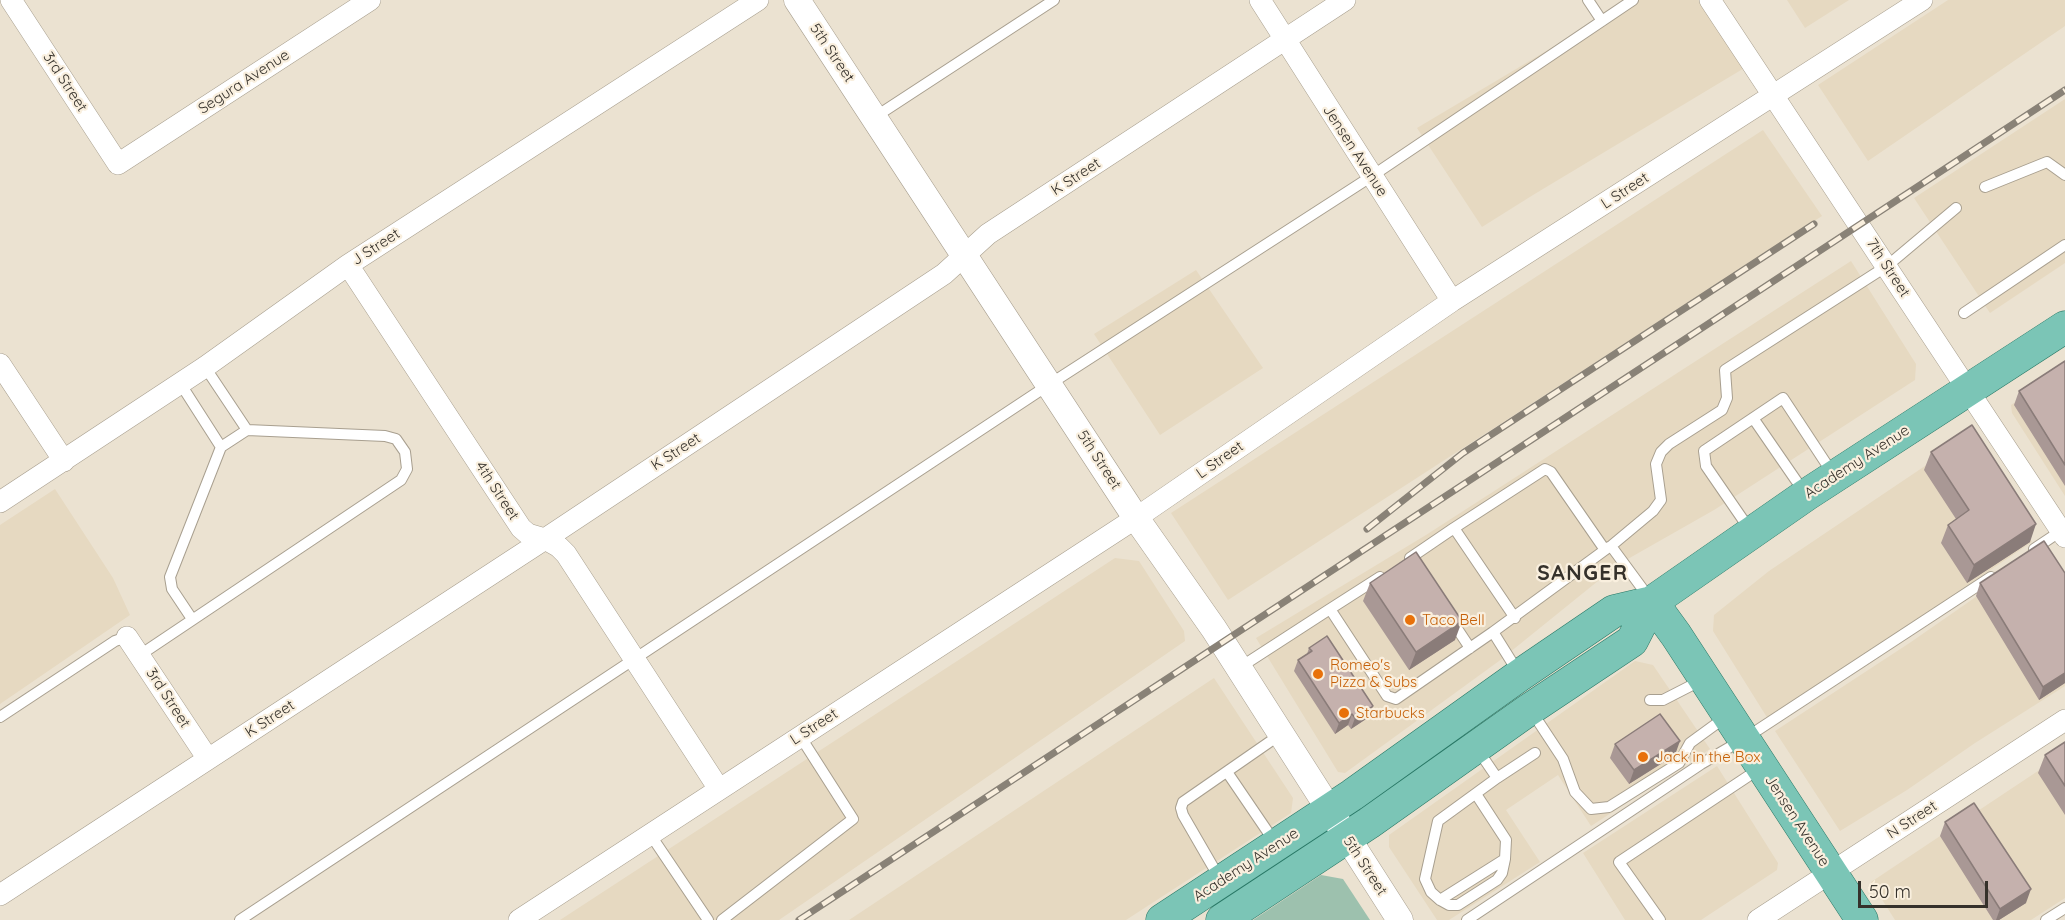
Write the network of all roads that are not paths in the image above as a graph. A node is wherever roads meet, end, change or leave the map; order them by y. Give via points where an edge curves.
1 (11, 0) edge
2 (370, 0) edge
3 (758, 0) edge
4 (797, 0) edge
5 (1054, 0) edge
6 (1260, 0) edge
7 (1345, 0) edge
8 (1588, 0) edge
9 (1633, 0) edge
10 (1710, 0) edge
11 (1922, 0) edge
12 (1602, 21) junction
13 (1284, 41) junction
14 (1774, 96) junction
15 (875, 117) junction
16 (118, 164) joint
17 (2065, 175) edge
18 (1372, 176) junction
19 (1986, 187) dead end
20 (1956, 208) dead end
21 (2065, 245) edge
22 (966, 256) junction
23 (348, 266) junction
24 (1887, 266) junction
25 (1452, 300) junction
26 (1964, 313) dead end
27 (2065, 327) edge
28 (0, 364) edge
29 (205, 367) junction
30 (180, 383) junction
31 (1050, 384) junction
32 (1969, 390) junction
33 (1753, 418) junction
34 (247, 430) junction
35 (221, 447) junction
36 (64, 461) junction
37 (1835, 477) junction
38 (1806, 495) junction
39 (0, 502) edge
40 (1136, 518) junction
41 (1454, 528) junction
42 (2064, 532) edge
43 (1752, 533) junction
44 (545, 539) junction
45 (1608, 548) junction
46 (2021, 557) edge
47 (1410, 558) junction
48 (1400, 564) edge
49 (1417, 568) edge
50 (2002, 570) edge
51 (1390, 571) edge
52 (1652, 602) junction
53 (1444, 608) edge
54 (1330, 609) junction
55 (1515, 618) junction
56 (192, 619) junction
57 (1493, 632) junction
58 (128, 637) joint
59 (1470, 648) junction
60 (140, 655) junction
61 (635, 658) junction
62 (1238, 669) junction
63 (1520, 675) junction
64 (1704, 679) junction
65 (1650, 700) dead end
66 (1530, 709) junction
67 (0, 717) edge
68 (2065, 720) edge
69 (1736, 727) junction
70 (1281, 734) junction
71 (800, 736) junction
72 (1476, 747) junction
73 (1535, 753) dead end
74 (208, 759) junction
75 (1762, 767) junction
76 (1227, 772) junction
77 (1497, 778) junction
78 (720, 789) junction
79 (1476, 794) junction
80 (1329, 810) junction
81 (650, 834) junction
82 (1347, 838) junction
83 (1276, 845) junction
84 (1831, 873) junction
85 (1221, 882) junction
86 (0, 894) edge
87 (2065, 908) edge
88 (1173, 916) edge
89 (240, 920) edge
90 (519, 920) edge
91 (708, 920) edge
92 (722, 920) edge
93 (1222, 920) edge
94 (1400, 920) edge
95 (1467, 920) edge
96 (1660, 920) edge
97 (1758, 920) edge
98 (1862, 920) edge
99 (2046, 920) edge

1 - 16 street, 3rd Street
2 - 16 street, Segura Avenue
3 - 23 street, J Street
4 - 15 street, 5th Street
5 - 15 lane
6 - 13 street, Jensen Avenue
7 - 13 street, K Street
8 - 12 lane
9 - 12 lane
10 - 14 street, 7th Street
11 - 14 street, L Street
12 - 18 lane
13 - 18 street, Jensen Avenue
13 - 22 street, K Street via 988,234
14 - 24 street, 7th Street
14 - 25 street, L Street
15 - 22 street, 5th Street
17 - 19 lane via 2047,162
18 - 25 street, Jensen Avenue
18 - 31 lane
20 - 24 lane
21 - 26 lane
22 - 31 street, 5th Street
22 - 44 street, K Street
23 - 29 street, J Street
23 - 44 street, 4th Street via 521,528
24 - 32 street, 7th Street
24 - 45 lane via 1725,370 1726,398 1722,410 1661,452 1656,464 1661,500
25 - 40 street, L Street
27 - 32 main road, Academy Avenue
28 - 36 street
29 - 30 street, J Street
29 - 34 lane
30 - 35 lane
30 - 36 street, J Street
31 - 40 street, 5th Street
31 - 61 lane
32 - 37 main road, Academy Avenue
32 - 42 street, 7th Street
33 - 37 lane via 1783,398
33 - 38 lane
33 - 43 lane via 1704,452 1706,466
34 - 35 lane
34 - 56 lane via 385,435 396,439 405,452 407,469 401,480
35 - 56 lane via 170,577 172,589
36 - 39 street, J Street
37 - 38 main road, Academy Avenue
38 - 43 main road, Academy Avenue
40 - 62 street, 5th Street
40 - 71 street, L Street
41 - 45 lane via 1545,469
41 - 47 lane
41 - 55 lane
42 - 46 lane
43 - 52 main road, Academy Avenue
44 - 61 street, 4th Street via 567,554
44 - 74 street, K Street
45 - 52 lane
45 - 55 lane
47 - 48 lane
47 - 49 lane
50 - 69 lane
51 - 54 lane
52 - 63 main road, Academy Avenue via 1614,611
52 - 64 main road, Jensen Avenue
52 - 66 main road via 1632,641
53 - 59 lane
54 - 59 lane via 1387,696 1396,699
54 - 62 lane
55 - 57 lane
56 - 60 lane
57 - 59 lane
57 - 63 lane
58 - 60 street, 3rd Street
58 - 67 lane via 115,641
60 - 74 street, 3rd Street
61 - 78 street, 4th Street
61 - 89 lane
62 - 70 street, 5th Street
63 - 80 main road, Academy Avenue
64 - 65 lane via 1663,700
64 - 69 main road, Jensen Avenue
66 - 69 lane via 1563,759 1575,792 1591,809 1609,807 1679,763 1690,742
66 - 72 main road
68 - 84 street, N Street
69 - 75 main road, Jensen Avenue
69 - 95 lane via 1701,764
70 - 76 lane
70 - 80 street, 5th Street
71 - 78 street, L Street
71 - 92 lane via 853,819
72 - 77 lane
72 - 82 main road
73 - 77 lane
74 - 86 street, K Street
75 - 84 main road, Jensen Avenue
75 - 96 lane via 1619,862
76 - 83 lane
76 - 85 lane via 1183,802 1181,808
77 - 79 lane
78 - 81 street, L Street
79 - 79 lane via 1438,821 1425,879 1440,900 1505,859 1506,840
80 - 82 street, 5th Street
80 - 83 main road, Academy Avenue
81 - 90 street, L Street
81 - 91 lane
82 - 93 main road
82 - 94 street, 5th Street
83 - 85 main road, Academy Avenue
84 - 97 street, N Street
84 - 98 main road, Jensen Avenue
85 - 88 main road, Academy Avenue
87 - 99 lane

